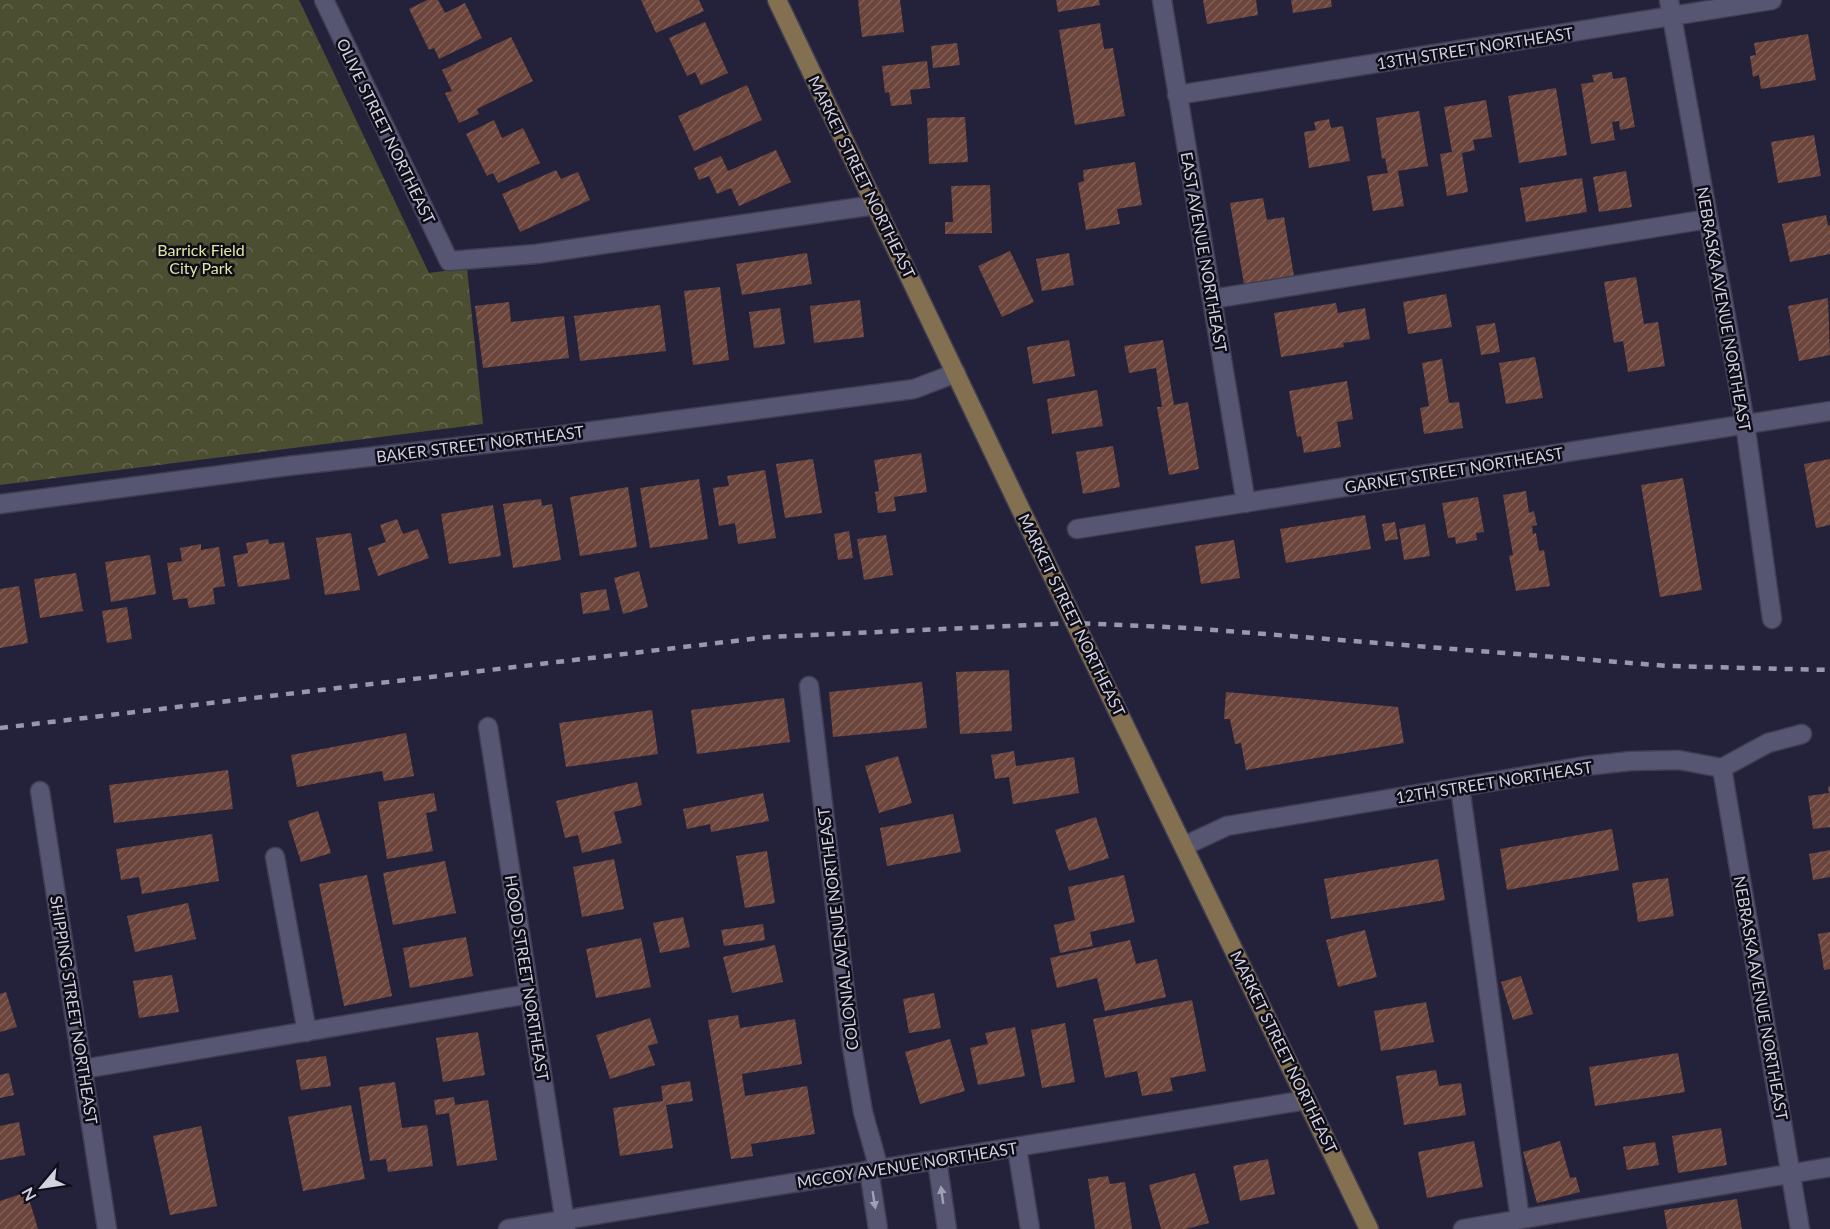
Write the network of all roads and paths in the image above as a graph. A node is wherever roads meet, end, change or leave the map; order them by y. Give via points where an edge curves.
1 (324, 0) edge
2 (777, 0) edge
3 (1162, 0) edge
4 (1772, 0) edge
5 (1671, 8) edge
6 (1177, 95) junction
7 (875, 205) junction
8 (1708, 219) junction
9 (1212, 298) junction
10 (956, 373) junction
11 (1830, 411) edge
12 (1745, 423) junction
13 (1246, 503) junction
14 (0, 504) edge
15 (1077, 529) dead end
16 (1772, 619) dead end
17 (809, 686) dead end
18 (488, 727) dead end
19 (1802, 734) dead end
20 (1722, 768) junction
21 (1460, 787) junction
22 (40, 790) dead end
23 (1184, 846) junction
24 (275, 857) dead end
25 (530, 994) junction
26 (307, 1032) junction
27 (82, 1068) junction
28 (1307, 1100) junction
29 (1017, 1148) junction
30 (937, 1160) junction
31 (1830, 1167) edge
32 (874, 1170) junction
33 (1791, 1173) junction
34 (1520, 1219) junction
35 (565, 1225) edge
36 (107, 1229) edge
37 (508, 1229) edge
38 (878, 1229) edge
39 (947, 1229) edge
40 (1030, 1229) edge
41 (1369, 1229) edge
42 (1463, 1229) edge
43 (1800, 1229) edge

1 - 7 street, OLIVE STREET NORTHEAST via 449,261 536,254
2 - 7 main road, MARKET STREET NORTHEAST
3 - 6 street, EAST AVENUE NORTHEAST
4 - 5 street, 13TH STREET NORTHEAST
5 - 6 street, 13TH STREET NORTHEAST
5 - 8 street, NEBRASKA AVENUE NORTHEAST
6 - 9 street, EAST AVENUE NORTHEAST
7 - 10 main road, MARKET STREET NORTHEAST
8 - 9 street
8 - 12 street, NEBRASKA AVENUE NORTHEAST
9 - 13 street, EAST AVENUE NORTHEAST
10 - 14 street, BAKER STREET NORTHEAST via 914,389
10 - 23 main road, MARKET STREET NORTHEAST
11 - 12 street, GARNET STREET NORTHEAST
12 - 13 street, GARNET STREET NORTHEAST
12 - 16 street, NEBRASKA AVENUE NORTHEAST
13 - 15 street, GARNET STREET NORTHEAST
17 - 32 street, COLONIAL AVENUE NORTHEAST via 851,1041
18 - 25 street, HOOD STREET NORTHEAST
19 - 20 street via 1768,743
20 - 21 street, 12TH STREET NORTHEAST via 1679,760 1631,761
20 - 33 street, NEBRASKA AVENUE NORTHEAST
21 - 23 street, 12TH STREET NORTHEAST via 1227,826
21 - 34 street
22 - 27 street, SHIPPING STREET NORTHEAST
23 - 28 main road, MARKET STREET NORTHEAST
24 - 26 street
25 - 26 street
25 - 35 street, HOOD STREET NORTHEAST
26 - 27 street
27 - 36 street, SHIPPING STREET NORTHEAST
28 - 29 street, MCCOY AVENUE NORTHEAST
28 - 41 main road, MARKET STREET NORTHEAST
29 - 30 street, MCCOY AVENUE NORTHEAST
29 - 40 street
30 - 32 street, MCCOY AVENUE NORTHEAST
39 -> 30 street
31 - 33 street
32 - 35 street, MCCOY AVENUE NORTHEAST
32 -> 38 street, COLONIAL AVENUE NORTHEAST
33 - 34 street
33 - 43 street, NEBRASKA AVENUE NORTHEAST
34 - 42 street
35 - 37 street, MCCOY AVENUE NORTHEAST

